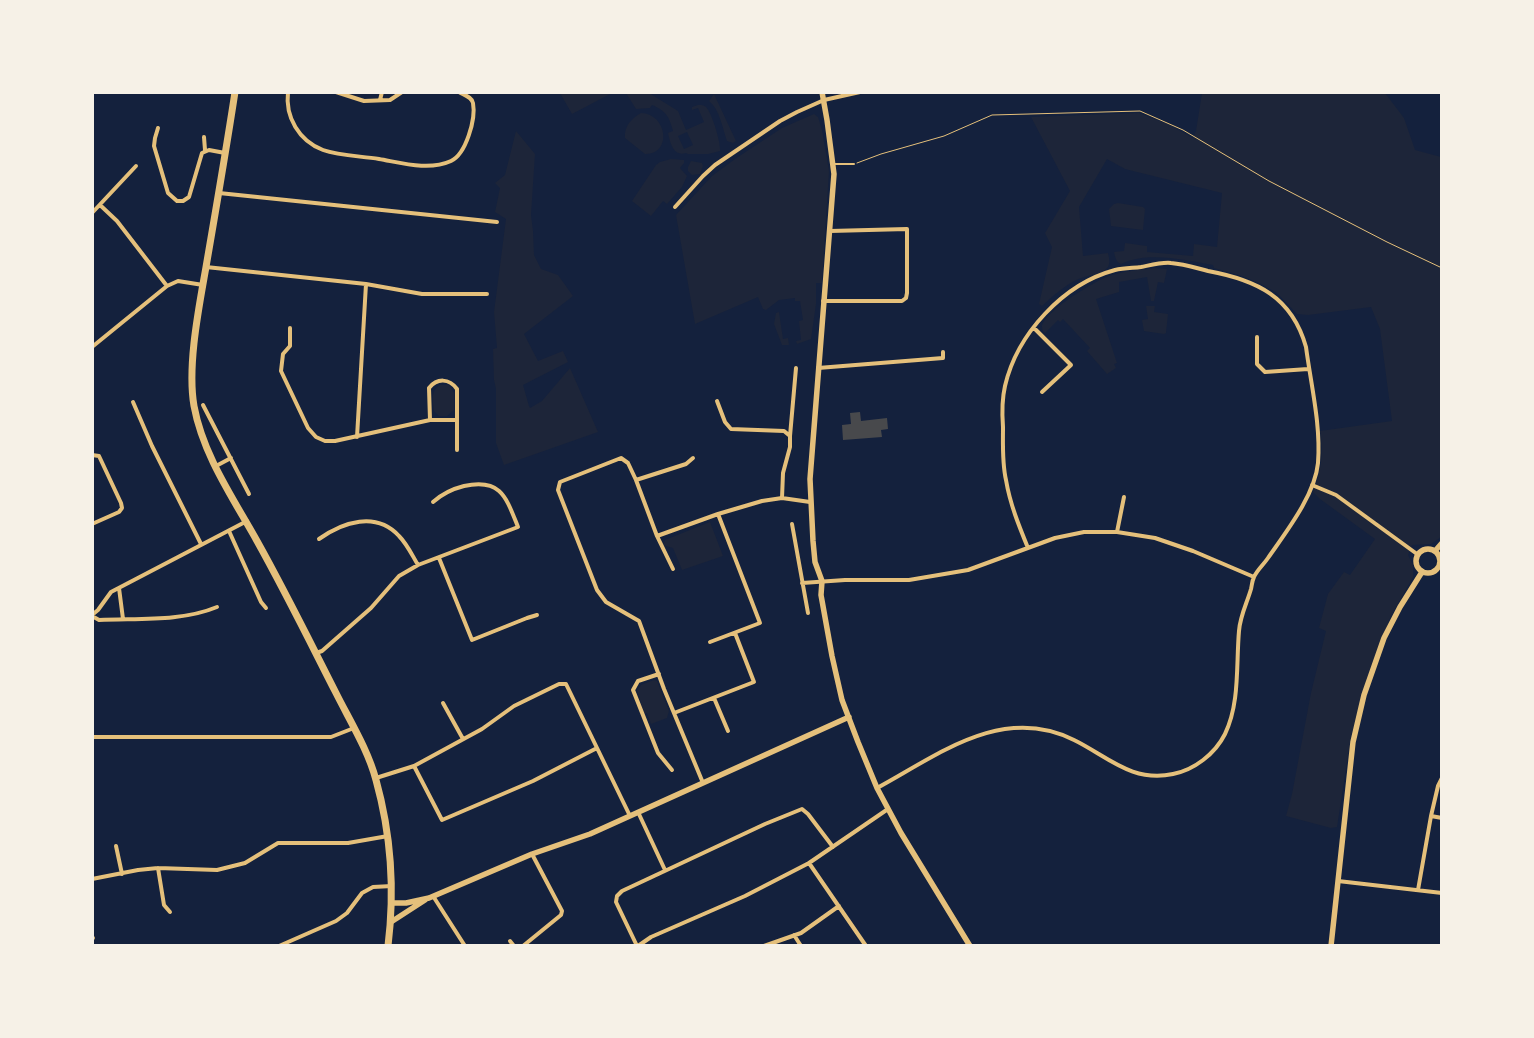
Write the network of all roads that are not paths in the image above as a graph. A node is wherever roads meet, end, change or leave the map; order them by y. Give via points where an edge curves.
1 (235, 92) edge
2 (288, 92) edge
3 (336, 92) edge
4 (382, 92) edge
5 (402, 92) edge
6 (459, 92) edge
7 (822, 92) edge
8 (860, 92) edge
9 (380, 100) junction
10 (824, 100) junction
11 (158, 128) dead end
12 (204, 137) dead end
13 (205, 150) junction
14 (225, 154) junction
15 (833, 164) junction
16 (854, 164) road end
17 (136, 166) dead end
18 (219, 193) junction
19 (100, 205) junction
20 (675, 207) dead end
21 (92, 213) edge
22 (497, 222) dead end
23 (830, 231) junction
24 (206, 267) junction
25 (366, 284) junction
26 (203, 285) junction
27 (168, 286) junction
28 (487, 294) dead end
29 (823, 301) junction
30 (290, 328) dead end
31 (1034, 328) junction
32 (1257, 337) dead end
33 (92, 348) edge
34 (943, 352) dead end
35 (796, 368) dead end
36 (818, 368) junction
37 (1308, 369) junction
38 (1042, 392) dead end
39 (133, 402) dead end
40 (717, 402) dead end
41 (203, 405) dead end
42 (430, 420) junction
43 (457, 420) junction
44 (790, 436) junction
45 (357, 437) junction
46 (457, 450) dead end
47 (92, 455) edge
48 (231, 458) junction
49 (693, 458) dead end
50 (216, 466) junction
51 (636, 480) junction
52 (1312, 485) junction
53 (249, 494) dead end
54 (1124, 497) dead end
55 (782, 498) junction
56 (433, 502) dead end
57 (810, 502) junction
58 (718, 514) junction
59 (246, 522) junction
60 (92, 524) edge
61 (792, 524) dead end
62 (229, 531) junction
63 (1118, 532) junction
64 (657, 536) junction
65 (319, 539) dead end
66 (201, 544) junction
67 (1442, 544) edge
68 (1028, 548) junction
69 (1435, 551) junction
70 (1418, 554) junction
71 (439, 558) junction
72 (418, 565) junction
73 (672, 569) dead end
74 (1422, 572) junction
75 (1254, 577) junction
76 (822, 581) junction
77 (802, 583) junction
78 (119, 588) junction
79 (217, 607) dead end
80 (266, 608) dead end
81 (808, 613) dead end
82 (92, 615) edge
83 (537, 615) dead end
84 (123, 619) junction
85 (735, 633) junction
86 (710, 642) dead end
87 (316, 653) junction
88 (658, 674) junction
89 (714, 698) junction
90 (443, 703) dead end
91 (674, 713) junction
92 (849, 717) junction
93 (354, 728) junction
94 (728, 731) dead end
95 (92, 737) edge
96 (463, 739) junction
97 (597, 748) junction
98 (414, 766) junction
99 (672, 770) dead end
100 (376, 778) junction
101 (1442, 778) edge
102 (702, 782) junction
103 (877, 788) junction
104 (888, 809) junction
105 (638, 812) junction
106 (630, 816) junction
107 (1431, 816) junction
108 (1442, 818) edge
109 (388, 836) junction
110 (116, 846) dead end
111 (833, 847) junction
112 (532, 854) junction
113 (809, 863) junction
114 (158, 868) junction
115 (665, 870) junction
116 (122, 874) junction
117 (92, 879) edge
118 (1338, 881) junction
119 (392, 886) junction
120 (1418, 890) junction
121 (1442, 892) edge
122 (431, 897) junction
123 (392, 903) junction
124 (839, 906) junction
125 (170, 912) dead end
126 (391, 922) junction
127 (794, 935) junction
128 (510, 941) dead end
129 (279, 946) edge
130 (388, 946) edge
131 (465, 946) edge
132 (514, 946) edge
133 (523, 946) edge
134 (638, 946) edge
135 (764, 946) edge
136 (801, 946) edge
137 (866, 946) edge
138 (970, 946) edge
139 (1330, 946) edge

1 - 14 highway
2 - 6 street via 287,106 296,128 322,149 403,164 433,166 452,160 467,143 473,103 471,98
3 - 9 street via 364,100
4 - 9 street
5 - 9 street via 390,100
7 - 10 main road
8 - 10 street
10 - 15 main road
10 - 20 street via 780,121 729,155 703,176
11 - 13 street via 154,146 168,193 177,201 189,197
12 - 13 street
13 - 14 street
14 - 18 highway
15 - 16 lane
15 - 23 main road
17 - 19 street
18 - 22 street
18 - 24 highway
19 - 21 street
19 - 27 street
23 - 29 main road
23 - 29 street via 907,230 907,293 902,301
24 - 25 street
24 - 26 highway
25 - 28 street via 409,292
25 - 45 street
26 - 27 street via 178,281
26 - 50 highway via 191,377 201,435
27 - 33 street
29 - 36 main road
30 - 45 street via 290,346 283,354 281,371 308,428 316,437 335,442
31 - 37 street via 1058,302 1089,281 1116,270 1170,263 1242,279 1270,293 1290,312 1302,333
31 - 38 street via 1071,365
31 - 68 street via 1014,358 1002,410 1006,480
32 - 37 street via 1256,364 1265,372
34 - 36 street via 943,358
35 - 44 street
36 - 57 main road
37 - 52 street via 1318,438 1318,464
39 - 66 street
40 - 44 street via 724,422 731,429 784,432
41 - 48 street
42 - 43 street
42 - 43 street via 429,388 442,380 449,381 458,389
42 - 45 street
43 - 46 street
44 - 55 street
47 - 60 street via 98,456 122,508
48 - 50 street
48 - 53 street
49 - 51 street via 686,464
50 - 59 highway
51 - 64 street
51 - 88 street via 628,463 621,458 560,482 558,490 597,590 606,602 639,621
52 - 70 street via 1336,495
52 - 75 street
54 - 63 street
55 - 57 street
55 - 58 street
56 - 71 street via 443,493 458,488 478,483 489,485 506,498 518,527
57 - 76 main road via 815,562
58 - 64 street
58 - 85 street via 760,623
59 - 62 street
59 - 87 highway
61 - 77 street
62 - 66 street
62 - 80 street
63 - 68 street via 1084,532
63 - 75 street via 1155,538
64 - 73 street
65 - 72 street via 328,532 358,521 371,520 399,535
66 - 78 street
67 - 69 main road
68 - 76 street via 968,570 909,580
69 - 70 main road via 1424,549
69 - 74 main road via 1440,557 1438,568 1432,573
70 - 74 main road via 1416,566
71 - 72 street
71 - 83 street via 472,640
72 - 87 street via 399,576 364,614
74 - 118 main road via 1384,638 1364,695 1353,742
75 - 103 street via 1240,622 1235,696 1229,724 1217,747 1198,764 1174,774 1143,776 1061,734 1016,727 971,736
76 - 77 street
76 - 92 main road via 821,595 832,656
77 - 81 street
78 - 82 street via 106,597
78 - 84 street
79 - 84 street via 187,615
82 - 84 street via 99,620
85 - 86 street
85 - 89 street via 754,682
87 - 93 highway
88 - 91 street
88 - 99 street via 638,682 633,690 658,753
89 - 91 street
89 - 94 street
90 - 96 street
91 - 102 street
92 - 102 main road
92 - 103 main road
93 - 95 street via 331,737
93 - 100 highway
96 - 97 street via 522,701 559,684 566,684
96 - 98 street
97 - 98 street via 533,781 442,820
97 - 106 street
98 - 100 street
100 - 109 highway
101 - 107 street
102 - 105 main road
103 - 104 main road
104 - 111 street
104 - 138 main road
105 - 106 main road
105 - 115 street
106 - 112 main road
107 - 108 street
107 - 120 street
109 - 114 street via 348,843 278,844 245,863 217,870
109 - 119 highway
110 - 116 street
111 - 113 street
111 - 115 street via 802,809
112 - 122 main road
112 - 133 street via 562,911
113 - 124 street
113 - 134 street
114 - 116 street
114 - 125 street via 164,905
115 - 134 street via 617,896 616,902
116 - 117 street
118 - 120 street
118 - 139 main road
119 - 123 highway
119 - 129 street via 373,887 362,893 347,913 336,921
120 - 121 street
122 - 123 main road
122 - 126 main road
122 - 131 street
123 - 126 highway
124 - 127 street
124 - 137 street
126 - 130 highway
127 - 135 street
127 - 136 street
128 - 132 street

